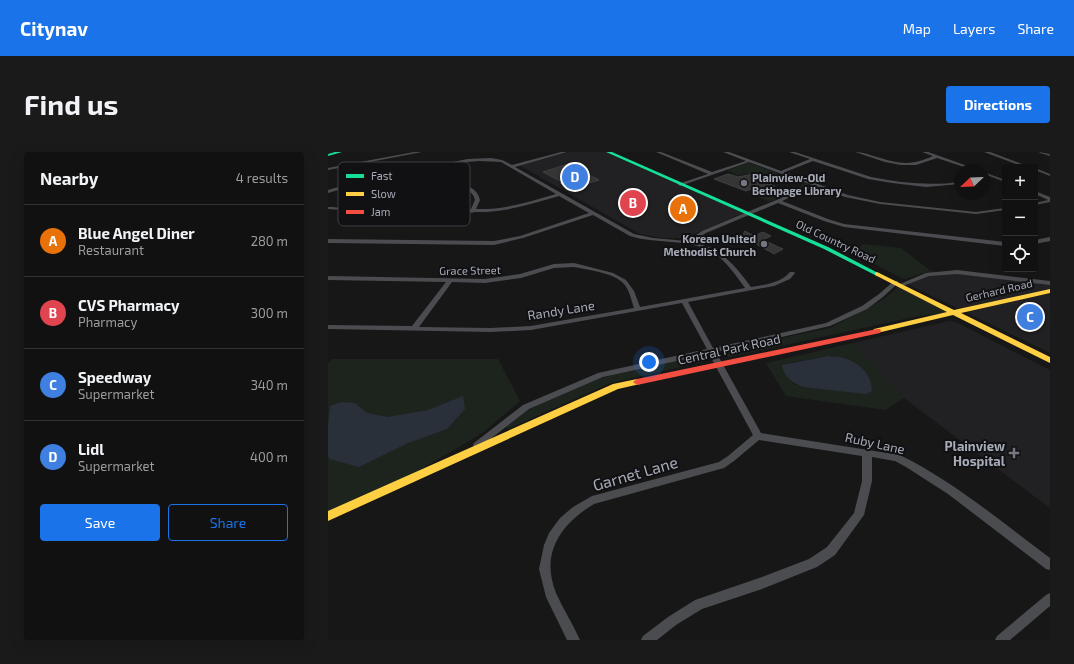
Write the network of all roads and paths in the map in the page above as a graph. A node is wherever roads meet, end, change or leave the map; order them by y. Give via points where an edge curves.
1 (340, 152) edge
2 (420, 152) edge
3 (565, 152) edge
4 (608, 152) edge
5 (658, 152) edge
6 (725, 152) edge
7 (791, 152) edge
8 (858, 152) edge
9 (924, 152) edge
10 (986, 152) edge
11 (1041, 152) edge
12 (490, 154) dead end
13 (328, 155) edge
14 (1050, 155) edge
15 (937, 156) junction
16 (486, 159) junction
17 (814, 160) junction
18 (749, 161) junction
19 (363, 162) edge
20 (460, 162) edge
21 (960, 164) edge
22 (1020, 164) edge
23 (512, 166) junction
24 (1038, 170) edge
25 (781, 172) junction
26 (712, 174) junction
27 (1050, 174) edge
28 (990, 175) edge
29 (1002, 180) edge
30 (954, 183) edge
31 (680, 185) junction
32 (815, 185) junction
33 (338, 189) edge
34 (470, 189) edge
35 (328, 192) edge
36 (560, 194) junction
37 (1038, 194) edge
38 (1050, 200) edge
39 (778, 201) junction
40 (1038, 203) edge
41 (328, 208) edge
42 (338, 208) edge
43 (1002, 209) edge
44 (472, 212) joint
45 (593, 213) junction
46 (748, 214) junction
47 (1050, 239) edge
48 (328, 241) edge
49 (1038, 241) edge
50 (688, 242) junction
51 (1002, 244) edge
52 (792, 273) dead end
53 (328, 278) edge
54 (450, 281) junction
55 (898, 283) junction
56 (1050, 283) edge
57 (749, 289) junction
58 (1050, 291) edge
59 (684, 301) junction
60 (638, 309) junction
61 (954, 312) junction
62 (328, 327) edge
63 (414, 329) junction
64 (711, 351) junction
65 (1050, 360) edge
66 (718, 364) junction
67 (758, 436) junction
68 (867, 453) junction
69 (450, 461) junction
70 (328, 516) edge
71 (1050, 564) edge
72 (1050, 599) edge
73 (574, 640) edge
74 (647, 640) edge
75 (1001, 640) edge

1 - 13 main road
2 - 19 street
3 - 23 street
4 - 31 main road, Old Country Road
5 - 26 street
6 - 18 street
7 - 17 street
8 - 15 street via 890,162 909,164
9 - 15 street
10 - 22 street
11 - 14 street
12 - 16 street
15 - 21 street
16 - 20 street
16 - 23 street via 502,161
17 - 25 street
17 - 30 street via 883,180 929,185
18 - 25 street
18 - 26 street
23 - 36 street
24 - 27 street
25 - 32 street
26 - 31 street
28 - 29 street
31 - 46 main road, Old Country Road
32 - 39 street
32 - 43 street via 858,199 880,203 976,213
33 - 35 street
34 - 44 street via 478,200
36 - 44 street via 512,208
36 - 45 street
37 - 38 street
38 - 40 street
39 - 46 street
39 - 51 street via 844,225
41 - 42 street
45 - 48 street via 521,238 494,243
45 - 50 street via 639,237
46 - 50 street via 704,232
46 - 55 main road, Old Country Road
47 - 49 street
50 - 57 street via 699,244 721,255
52 - 57 street, Randy Lane via 781,282
53 - 54 street, Grace Street
54 - 60 street, Grace Street via 501,280 554,266 582,266 611,274 624,281
54 - 63 street
55 - 56 street via 928,274 957,272
55 - 61 main road, Old Country Road
55 - 64 street, Central Park Road via 877,300 842,320
57 - 59 street, Randy Lane
58 - 61 main road, Gerhard Road
59 - 60 street, Randy Lane
59 - 64 street
60 - 63 street, Randy Lane via 526,329
61 - 65 main road, Old Country Road
61 - 66 main road, Central Park Road via 858,336
62 - 63 street, Randy Lane
64 - 66 street
64 - 69 street, Central Park Road via 613,371 554,394 526,407 479,444
66 - 67 street
66 - 69 main road, Central Park Road via 616,386
67 - 68 street, Ruby Lane
67 - 73 street, Garnet Lane via 721,465 592,500 576,509 563,521 553,534 544,568 553,598
68 - 71 street, Ruby Lane via 897,458 923,471
68 - 74 street via 867,481 859,514 830,551 813,563 699,604 672,620
69 - 70 main road, Central Park Road
72 - 75 street

